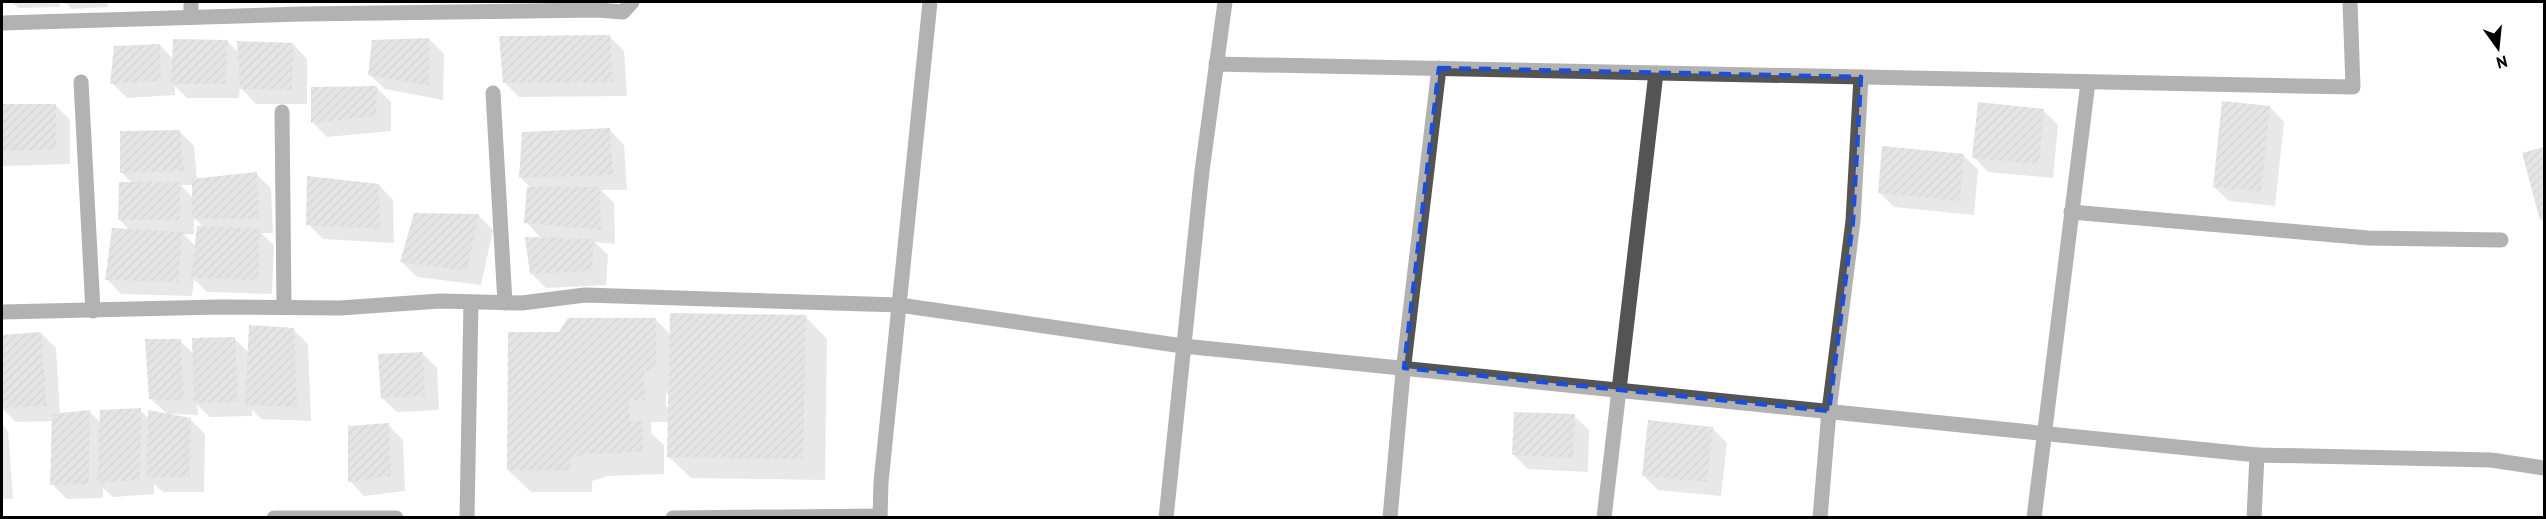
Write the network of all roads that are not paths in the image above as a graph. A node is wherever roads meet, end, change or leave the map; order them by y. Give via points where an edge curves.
1 (191, 2) edge
2 (632, 2) edge
3 (930, 2) edge
4 (1225, 2) edge
5 (2350, 2) edge
6 (191, 17) junction
7 (2, 23) edge
8 (1216, 64) junction
9 (1439, 68) junction
10 (1656, 73) junction
11 (1861, 77) junction
12 (81, 82) dead end
13 (2088, 82) junction
14 (493, 93) dead end
15 (282, 112) dead end
16 (2071, 212) junction
17 (2501, 240) dead end
18 (471, 302) junction
19 (505, 303) junction
20 (899, 305) junction
21 (284, 307) junction
22 (93, 311) junction
23 (2, 312) edge
24 (1183, 346) junction
25 (1404, 368) junction
26 (1618, 390) junction
27 (1829, 411) junction
28 (2044, 433) junction
29 (2257, 454) junction
30 (2544, 468) edge
31 (308, 517) edge
32 (880, 517) edge
33 (274, 518) edge
34 (396, 518) edge
35 (467, 518) edge
36 (673, 518) edge
37 (1166, 518) edge
38 (1390, 518) edge
39 (1604, 518) edge
40 (1820, 518) edge
41 (2034, 518) edge
42 (2254, 518) edge

1 - 6 street
2 - 6 street via 623,12
3 - 20 street
4 - 8 street
5 - 13 street via 2353,87
6 - 7 street
8 - 9 street
8 - 24 street
9 - 10 street
9 - 25 street
10 - 11 street
10 - 26 street
11 - 13 street
11 - 27 street via 1853,221
12 - 22 street
13 - 16 street
14 - 19 street
15 - 21 street
16 - 17 street via 2368,238
16 - 28 street
18 - 19 street
18 - 21 street
18 - 35 street
19 - 20 street via 585,295
20 - 24 street
20 - 32 street
21 - 22 street
22 - 23 street
24 - 25 street
24 - 37 street
25 - 26 street
25 - 38 street
26 - 27 street
26 - 39 street
27 - 28 street
27 - 40 street
28 - 29 street
28 - 41 street
29 - 30 street via 2491,460
29 - 42 street
31 - 33 street
31 - 34 street
32 - 36 street

